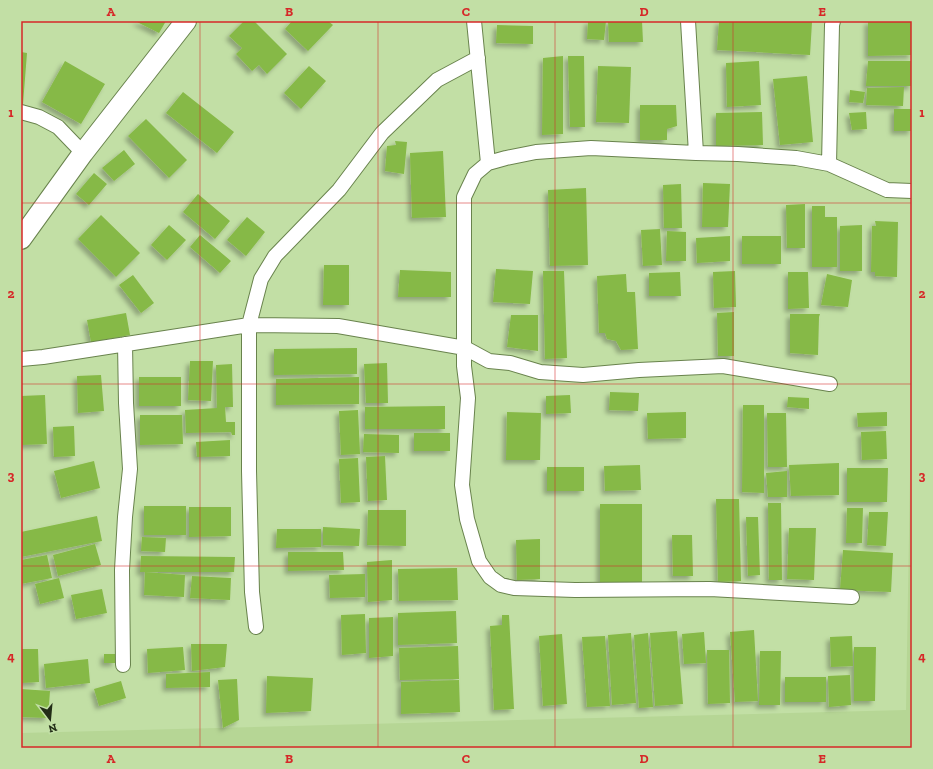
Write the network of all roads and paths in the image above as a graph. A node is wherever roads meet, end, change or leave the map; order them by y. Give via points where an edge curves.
1 (186, 21) edge
2 (474, 21) edge
3 (688, 21) edge
4 (833, 21) edge
5 (478, 58) junction
6 (21, 112) edge
7 (83, 153) junction
8 (696, 153) junction
9 (488, 164) junction
10 (829, 164) junction
11 (912, 191) edge
12 (21, 239) edge
13 (249, 325) junction
14 (125, 344) junction
15 (465, 348) junction
16 (21, 359) edge
17 (830, 384) dead end
18 (852, 597) dead end
19 (256, 627) dead end
20 (123, 664) dead end

1 - 7 street
2 - 5 street
3 - 8 street
4 - 10 street
5 - 9 street
5 - 13 street via 438,80 382,133 339,190 276,256 261,279
6 - 7 street via 39,117 58,127
7 - 12 street
8 - 9 street via 591,148 536,152
8 - 10 street via 796,158
9 - 15 street via 474,174 464,197
10 - 11 street via 887,190
13 - 14 street
13 - 15 street via 338,326
13 - 19 street via 249,471 252,592
14 - 16 street via 43,358
14 - 20 street via 130,469 122,570
15 - 17 street via 489,361 510,363 540,372 583,376 723,366
15 - 18 street via 464,366 468,398 462,485 479,561 490,577 500,585 514,588 575,590 710,589

